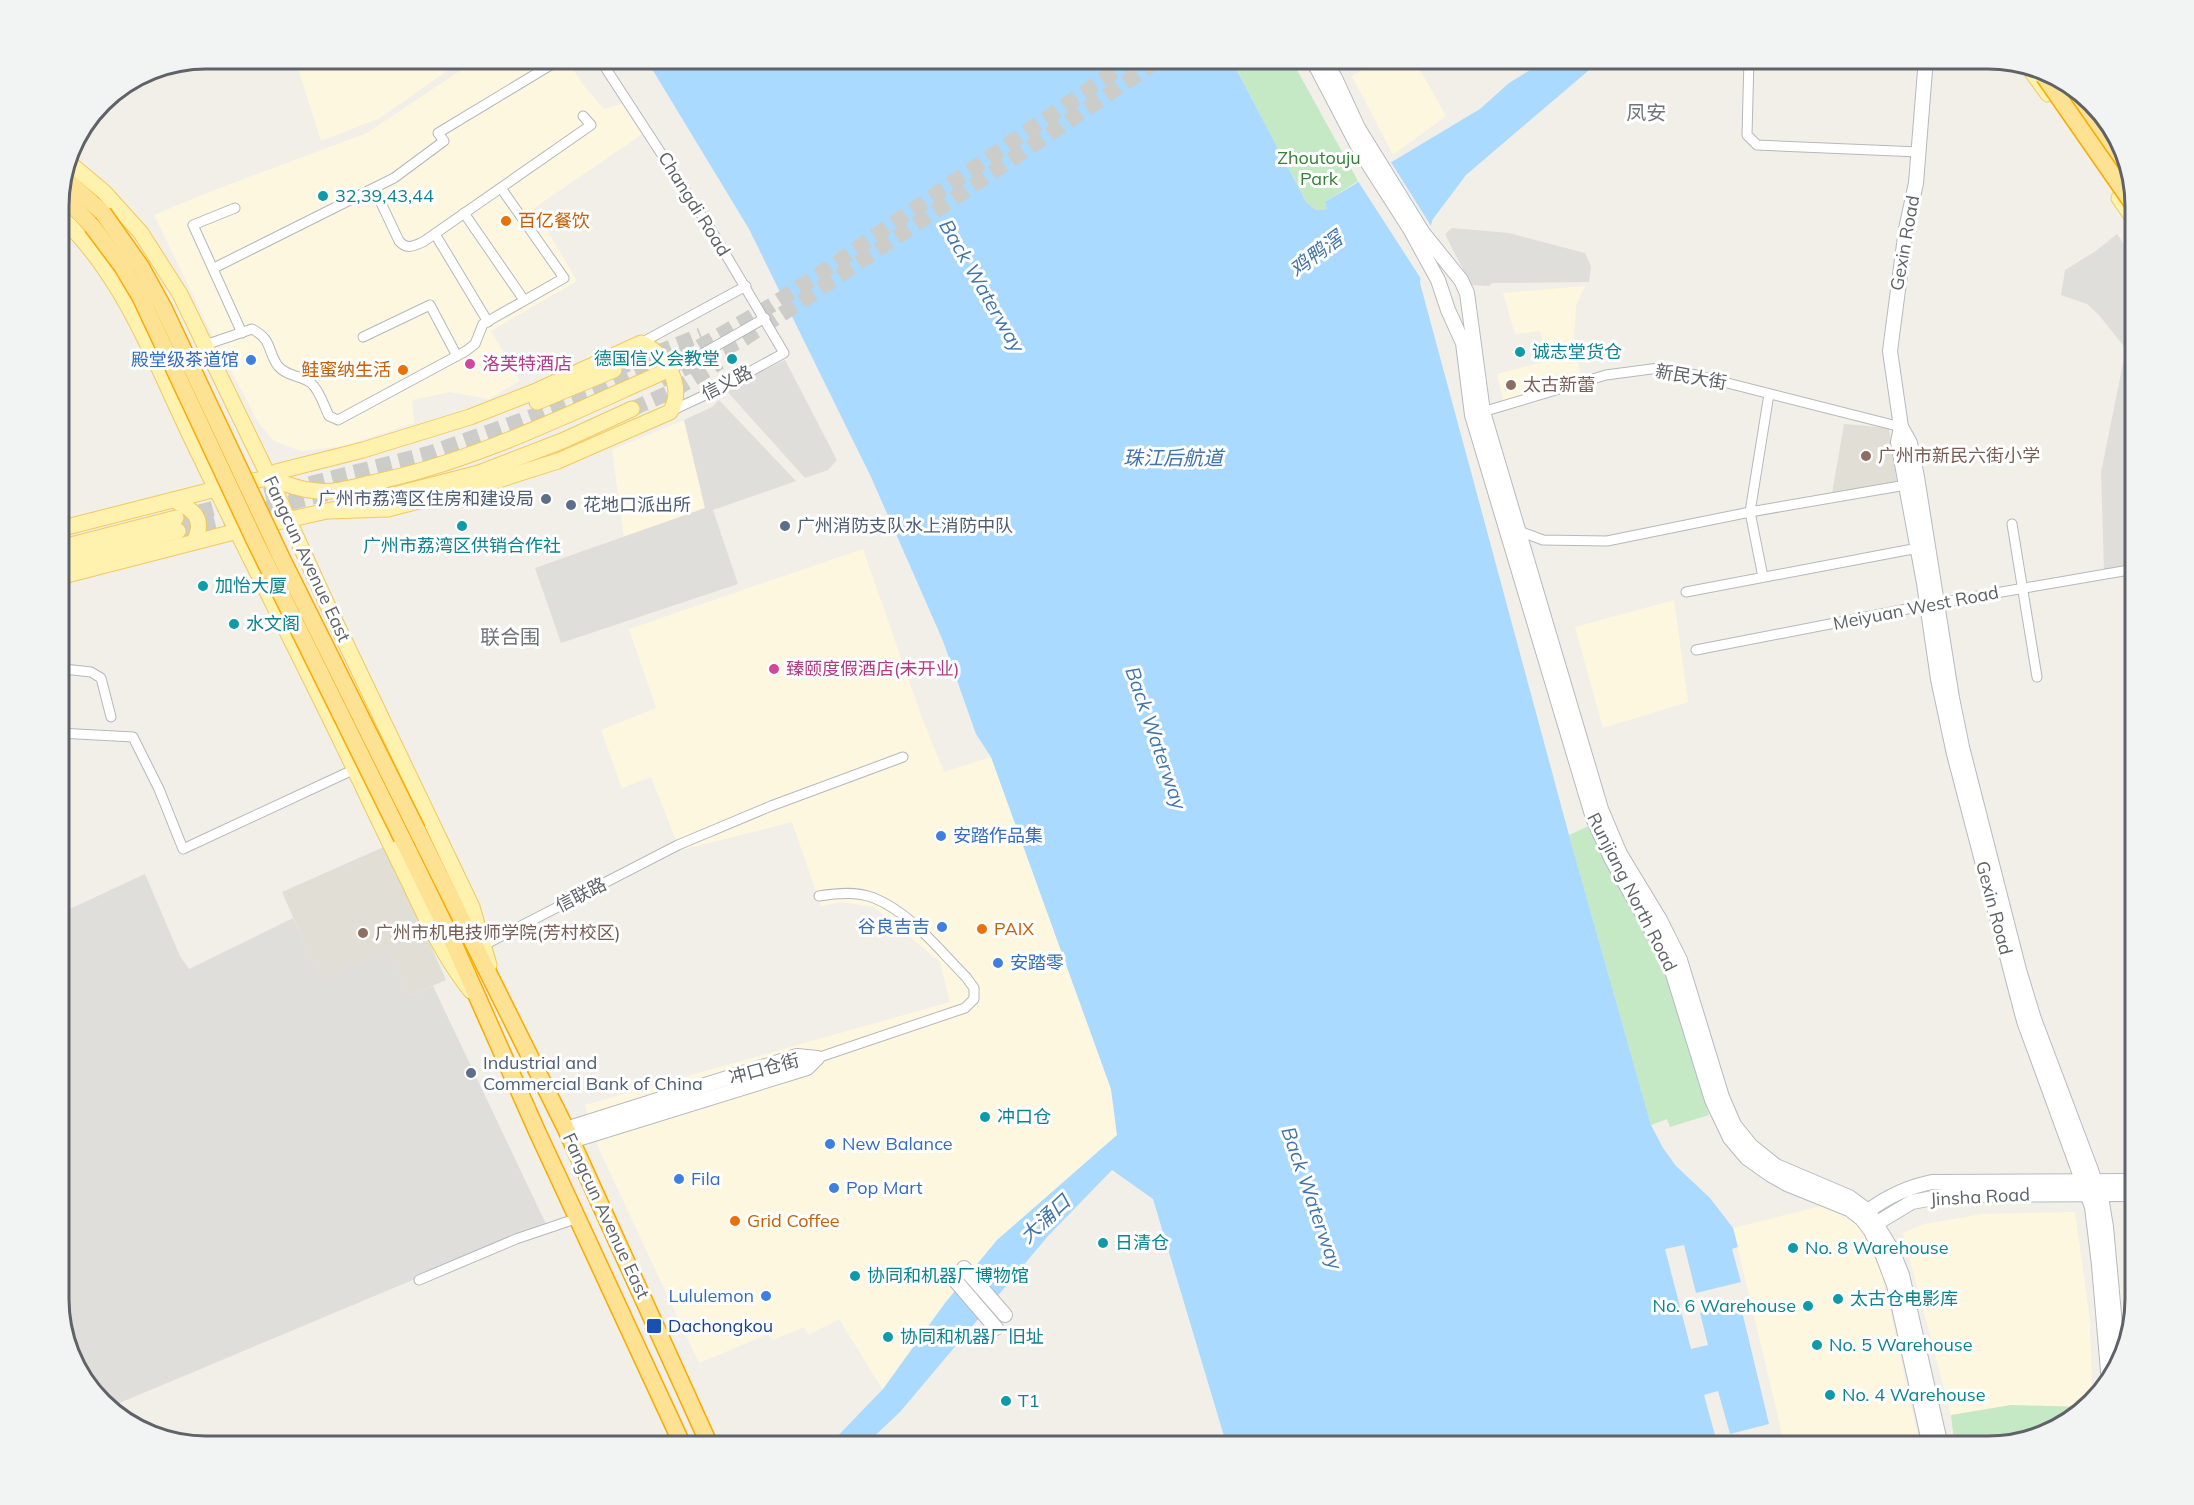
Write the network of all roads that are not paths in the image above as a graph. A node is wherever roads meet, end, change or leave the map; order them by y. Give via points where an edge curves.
1 (544, 69) edge
2 (606, 69) edge
3 (1318, 69) edge
4 (1330, 69) edge
5 (1749, 69) edge
6 (1925, 69) edge
7 (2063, 91) edge
8 (2066, 94) edge
9 (2066, 94) edge
10 (2067, 95) edge
11 (583, 116) dead end
12 (2088, 122) edge
13 (2112, 146) edge
14 (1919, 152) junction
15 (2115, 152) edge
16 (75, 167) edge
17 (2120, 171) edge
18 (70, 186) edge
19 (374, 188) junction
20 (501, 188) junction
21 (2124, 188) edge
22 (2125, 197) edge
23 (69, 200) edge
24 (235, 208) dead end
25 (464, 213) junction
26 (97, 220) junction
27 (69, 226) edge
28 (435, 234) junction
29 (214, 268) junction
30 (746, 286) junction
31 (524, 300) junction
32 (765, 318) junction
33 (488, 322) junction
34 (242, 333) junction
35 (363, 337) dead end
36 (641, 342) junction
37 (205, 345) junction
38 (784, 353) joint
39 (457, 356) junction
40 (614, 370) tunnel mouth
41 (668, 370) junction
42 (1769, 394) junction
43 (1475, 399) junction
44 (632, 410) tunnel mouth
45 (670, 412) junction
46 (1478, 413) junction
47 (1901, 427) junction
48 (269, 477) junction
49 (1906, 485) junction
50 (216, 489) junction
51 (173, 501) junction
52 (328, 511) junction
53 (1750, 512) junction
54 (288, 520) junction
55 (2012, 524) dead end
56 (69, 527) edge
57 (238, 531) junction
58 (1519, 531) junction
59 (194, 542) junction
60 (69, 546) edge
61 (1918, 548) junction
62 (69, 560) edge
63 (2125, 571) edge
64 (69, 574) edge
65 (1763, 577) junction
66 (2022, 589) junction
67 (1686, 592) dead end
68 (325, 600) junction
69 (1932, 605) junction
70 (283, 621) junction
71 (1696, 650) dead end
72 (69, 670) edge
73 (2037, 677) dead end
74 (111, 717) dead end
75 (69, 734) edge
76 (903, 757) dead end
77 (355, 769) junction
78 (410, 834) junction
79 (819, 896) dead end
80 (484, 945) junction
81 (496, 988) junction
82 (476, 998) junction
83 (817, 1058) joint
84 (569, 1135) junction
85 (2125, 1182) edge
86 (2091, 1187) junction
87 (2125, 1192) edge
88 (578, 1218) junction
89 (1870, 1219) junction
90 (419, 1280) dead end
91 (1005, 1315) dead end
92 (996, 1328) dead end
93 (2117, 1346) edge
94 (2108, 1367) edge
95 (678, 1436) edge
96 (705, 1436) edge
97 (1928, 1436) edge
98 (1939, 1436) edge

1 - 19 street via 438,133 444,141
2 - 30 street, Changdi Road
3 - 43 main road via 1357,146 1438,280 1463,343
4 - 43 main road via 1358,128 1423,233 1467,293
5 - 14 street via 1746,135 1756,145
6 - 14 main road, Gexin Road
7 - 21 highway, bridge
8 - 12 main road
9 - 12 main road
10 - 15 highway
11 - 20 street via 591,125
12 - 13 main road
12 - 17 street
12 - 22 main road
14 - 47 main road, Gexin Road via 1890,351
16 - 37 main road, Fangcun Avenue East via 104,192 141,233 180,294
18 - 26 highway, Fangcun Avenue East
19 - 28 street via 404,246 410,248
19 - 29 street
20 - 25 street
20 - 31 street via 564,278
23 - 26 highway, Fangcun Avenue East
24 - 29 street via 193,225
25 - 28 street
25 - 31 street
26 - 78 highway, Fangcun Avenue East, bridge via 141,267 163,307
27 - 50 main road, Fangcun Avenue East via 119,289
28 - 33 street
29 - 34 street
30 - 32 street, Changdi Road
30 - 36 street
31 - 33 street
32 - 38 street, Changdi Road
32 - 41 street
33 - 39 street via 483,324 475,344
34 - 37 street
34 - 39 street via 252,329 260,333 278,366 310,382 329,416 338,420
35 - 39 street via 430,305
36 - 41 main road via 655,350
36 - 48 main road via 499,406
37 - 48 main road, Fangcun Avenue East
38 - 45 street, 信义路
40 - 48 main road via 456,432 365,457
41 - 45 main road via 677,394
41 - 48 main road via 535,429 397,478 318,491
42 - 46 street, 新民大街 via 1659,368 1606,375
42 - 47 street, 新民大街
42 - 53 street
43 - 46 main road, Runjiang North Road
44 - 52 main road via 479,473
45 - 52 main road via 558,461 492,482 388,509
46 - 58 main road, Runjiang North Road
46 - 89 main road, Runjiang North Road via 1593,818 1669,961 1722,1126 1747,1158 1770,1175
47 - 49 main road, Gexin Road via 1898,442
47 - 69 main road, Gexin Road via 1910,443 1917,477
48 - 50 main road
48 - 54 main road, Fangcun Avenue East
49 - 53 street
49 - 61 main road, Gexin Road
50 - 51 main road
50 - 57 main road, Fangcun Avenue East
51 - 56 main road
51 - 59 main road via 196,515 198,533
52 - 54 main road
53 - 58 street via 1607,541 1543,540
53 - 65 street
54 - 57 main road
54 - 68 main road, Fangcun Avenue East
55 - 66 street
57 - 59 main road
57 - 70 main road, Fangcun Avenue East
58 - 89 main road, Runjiang North Road via 1604,817 1620,854 1680,960 1734,1125 1751,1146 1776,1166 1849,1197
59 - 64 main road
60 - 62 main road via 177,524
61 - 65 street
61 - 69 main road, Gexin Road
63 - 66 street, Meiyuan West Road
65 - 67 street
66 - 69 street, Meiyuan West Road
66 - 73 street
68 - 70 main road
68 - 80 main road, Fangcun Avenue East via 472,907
69 - 71 street, Meiyuan West Road
69 - 86 main road, Gexin Road via 1962,747 2019,970
70 - 77 main road, Fangcun Avenue East
72 - 74 street via 91,672 101,678
75 - 77 street via 133,737 183,849
76 - 80 street, 信联路 via 678,845
77 - 82 main road, Fangcun Avenue East via 440,947
78 - 81 highway, Fangcun Avenue East
78 - 82 highway, Fangcun Avenue East
79 - 83 street via 840,892 873,898 904,915 966,977 974,988 974,999 965,1008
80 - 81 main road, Fangcun Avenue East
81 - 84 highway, Fangcun Avenue East
82 - 88 highway, Fangcun Avenue East
83 - 84 main road, 冲口仓街 via 807,1068
84 - 96 highway, Fangcun Avenue East
85 - 86 main road, Jinsha Road
86 - 87 main road, Jinsha Road
86 - 89 main road, Jinsha Road via 1927,1198
86 - 93 main road, Gexin Road via 2106,1227
86 - 94 main road, Gexin Road
88 - 90 street
88 - 95 highway, Fangcun Avenue East
89 - 97 main road, Runjiang North Road via 1894,1285
89 - 98 main road, Runjiang North Road via 1892,1250 1902,1275
91 - 92 main road via 959,1273

